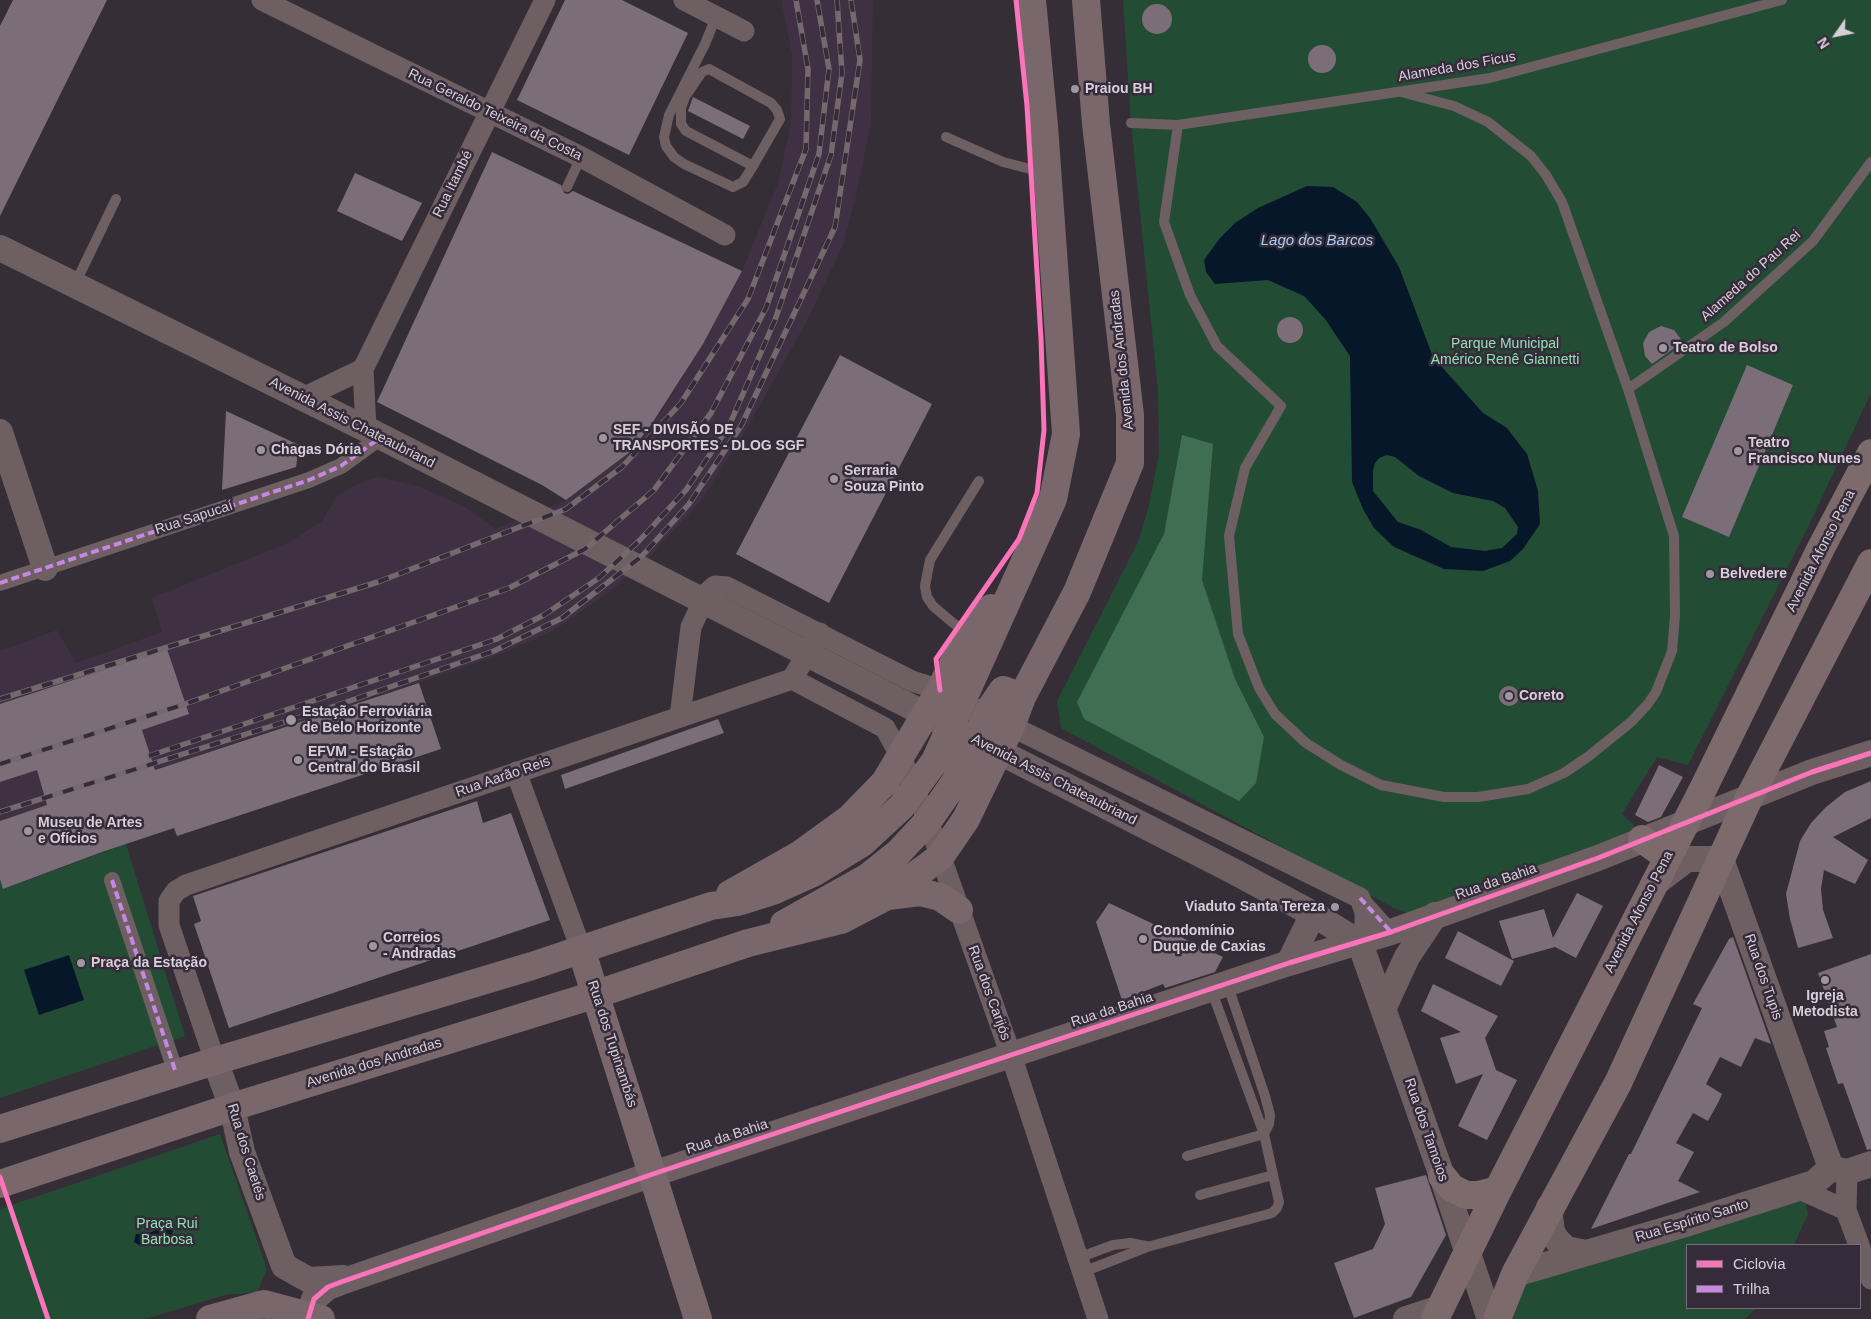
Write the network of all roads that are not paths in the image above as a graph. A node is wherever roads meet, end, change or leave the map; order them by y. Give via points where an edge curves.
1 (262, 0) edge
2 (546, 0) edge
3 (684, 0) edge
4 (1032, 0) edge
5 (1086, 0) edge
6 (1782, 0) edge
7 (716, 17) junction
8 (744, 32) dead end
9 (1401, 92) junction
10 (488, 112) junction
11 (1131, 123) dead end
12 (1178, 125) junction
13 (946, 138) dead end
14 (581, 157) junction
15 (1871, 162) edge
16 (753, 166) junction
17 (1046, 174) junction
18 (567, 186) dead end
19 (116, 199) dead end
20 (725, 235) dead end
21 (0, 248) edge
22 (26, 262) junction
23 (0, 269) edge
24 (74, 285) junction
25 (363, 369) junction
26 (1628, 389) junction
27 (303, 398) junction
28 (0, 432) edge
29 (377, 435) junction
30 (1871, 453) edge
31 (979, 481) dead end
32 (1030, 551) junction
33 (1871, 564) edge
34 (45, 568) junction
35 (0, 583) edge
36 (820, 633) junction
37 (972, 635) junction
38 (792, 679) junction
39 (940, 690) junction
40 (1005, 699) junction
41 (963, 701) junction
42 (680, 717) junction
43 (1011, 726) junction
44 (1871, 753) edge
45 (900, 755) junction
46 (516, 772) junction
47 (914, 788) junction
48 (1750, 796) junction
49 (928, 821) junction
50 (1684, 822) junction
51 (1642, 839) junction
52 (940, 857) junction
53 (1668, 857) junction
54 (1721, 859) junction
55 (112, 880) dead end
56 (1652, 884) junction
57 (887, 896) junction
58 (1360, 898) junction
59 (170, 901) joint
60 (711, 906) junction
61 (959, 910) junction
62 (1313, 914) junction
63 (1435, 915) junction
64 (1391, 932) junction
65 (748, 943) junction
66 (1360, 943) junction
67 (581, 949) junction
68 (1289, 963) junction
69 (1219, 986) junction
70 (597, 994) junction
71 (1384, 1008) junction
72 (1011, 1054) junction
73 (215, 1061) junction
74 (176, 1073) junction
75 (232, 1107) junction
76 (0, 1129) edge
77 (1264, 1134) junction
78 (1187, 1156) dead end
79 (1850, 1168) edge
80 (653, 1174) junction
81 (1273, 1175) junction
82 (1442, 1176) junction
83 (0, 1184) edge
84 (1797, 1188) junction
85 (1498, 1190) junction
86 (1200, 1195) dead end
87 (1549, 1207) junction
88 (1846, 1210) junction
89 (1858, 1244) edge
90 (1147, 1247) junction
91 (1861, 1252) edge
92 (1468, 1253) junction
93 (1586, 1253) junction
94 (1080, 1265) junction
95 (1515, 1274) junction
96 (356, 1277) junction
97 (1871, 1279) edge
98 (1438, 1313) edge
99 (313, 1317) edge
100 (210, 1319) edge
101 (698, 1319) edge
102 (1098, 1319) edge
103 (1406, 1319) edge
104 (1490, 1319) edge
105 (1497, 1319) edge

1 - 10 street, Rua Geraldo Teixeira da Costa
2 - 10 street, Rua Itambé
3 - 7 street
4 - 17 main road
5 - 40 main road, Avenida dos Andradas via 1096,124 1130,415 1130,463 1077,592
6 - 9 lane, Alameda dos Ficus via 1490,78
7 - 8 street
7 - 16 lane via 669,115 664,137 666,146 674,158 733,187 743,182
9 - 12 lane, Alameda dos Ficus
9 - 26 lane via 1454,106 1488,122 1531,156 1546,175 1562,202
10 - 14 street, Rua Geraldo Teixeira da Costa
10 - 25 street, Rua Itambé
11 - 12 lane, Alameda dos Ficus
12 - 26 lane via 1164,222 1190,296 1217,346 1281,406 1245,468 1229,536 1238,634 1259,688 1276,714 1306,744 1341,765 1381,785 1444,797 1478,797 1528,789 1564,773 1589,756 1647,705 1656,692 1672,652 1674,536
13 - 17 lane via 1004,162
14 - 18 lane
14 - 20 street, Rua Geraldo Teixeira da Costa
15 - 26 lane, Alameda do Pau Rei via 1807,246 1724,322
16 - 16 lane via 686,131 681,124 685,97 702,72 709,69 771,103 777,110 780,119
17 - 32 main road via 1066,434 1053,499
19 - 24 lane
21 - 22 street, Avenida Assis Chateaubriand
22 - 23 street
22 - 24 street, Avenida Assis Chateaubriand
24 - 27 street, Avenida Assis Chateaubriand
25 - 27 street
25 - 29 street, Rua Itambé
27 - 29 street, Avenida Assis Chateaubriand
28 - 34 street
29 - 34 street, Rua Sapucaí via 341,466 309,480
29 - 62 street, Avenida Assis Chateaubriand
30 - 50 main road, Avenida Afonso Pena
31 - 37 lane via 930,560 925,586 933,606 953,624
32 - 37 main road
32 - 41 main road
33 - 48 main road
34 - 35 street, Rua Sapucaí
36 - 38 street
36 - 39 street via 912,681
36 - 42 street via 727,587 715,586 707,593 691,627
37 - 39 main road
38 - 42 street, Rua Aarão Reis
38 - 45 street via 885,728
39 - 41 main road
39 - 45 main road
40 - 41 main road via 986,687
40 - 43 main road, Avenida dos Andradas
40 - 49 main road, Avenida dos Andradas
41 - 47 main road via 935,762
42 - 46 street, Rua Aarão Reis
43 - 52 main road, Avenida dos Andradas via 966,819
43 - 58 street
44 - 48 street, Rua da Bahia
45 - 47 street, Rua dos Carijós
45 - 60 main road via 886,782 850,818 799,855
46 - 59 street, Rua Aarão Reis via 186,885 176,891
46 - 67 street, Rua dos Tupinambás
47 - 49 street, Rua dos Carijós
47 - 60 main road via 901,807 862,843 813,873 773,892
48 - 50 street, Rua da Bahia
48 - 54 main road
49 - 52 street, Rua dos Carijós
49 - 65 main road, Avenida dos Andradas via 898,853 868,877
50 - 51 street, Rua da Bahia
50 - 53 main road, Avenida Afonso Pena
51 - 53 main road
51 - 63 street, Rua da Bahia via 1598,858
52 - 57 main road, Avenida dos Andradas
52 - 61 street, Rua dos Carijós
53 - 56 main road, Avenida Afonso Pena
54 - 56 street via 1687,859
54 - 79 street, Rua dos Tupis
54 - 87 main road via 1618,1083
55 - 74 street
56 - 85 main road, Avenida Afonso Pena
57 - 61 main road via 920,892 940,898
57 - 65 main road, Avenida dos Andradas via 841,920
58 - 64 street
58 - 66 street via 1365,926
59 - 73 street, Rua dos Caetés via 169,925
60 - 67 main road
61 - 72 street, Rua dos Carijós
62 - 66 street, Avenida Assis Chateaubriand
62 - 68 street
63 - 64 street, Rua da Bahia
63 - 71 street via 1407,957
64 - 66 street, Rua da Bahia
65 - 70 main road, Avenida dos Andradas
66 - 68 street, Rua da Bahia
66 - 71 street, Rua dos Tamoios
67 - 70 main road, Rua dos Tupinambás
67 - 73 main road
68 - 69 street, Rua da Bahia
69 - 72 street, Rua da Bahia
69 - 77 lane
69 - 77 lane via 1256,1065 1270,1115 1270,1124
70 - 75 main road, Avenida dos Andradas
70 - 80 main road, Rua dos Tupinambás
71 - 82 street, Rua dos Tamoios
72 - 80 street, Rua da Bahia
72 - 94 street, Rua dos Carijós
73 - 74 main road
73 - 75 street, Rua dos Caetés
74 - 76 main road
75 - 83 main road, Avenida dos Andradas
75 - 96 street, Rua dos Caetés via 242,1152 284,1266 309,1280
77 - 78 lane
77 - 81 lane
79 - 84 street, Rua Espírito Santo
79 - 88 street, Rua dos Tupis
80 - 96 street, Rua da Bahia
80 - 101 main road, Rua dos Tupinambás
81 - 86 lane
81 - 90 lane via 1279,1202 1272,1213
82 - 85 main road via 1452,1188 1466,1195
82 - 92 street, Rua dos Tamoios
84 - 88 street
84 - 93 street, Rua Espírito Santo
85 - 92 main road, Avenida Afonso Pena
87 - 93 street via 1556,1240 1566,1249
87 - 95 main road
88 - 89 street, Rua dos Tupis
90 - 94 lane
90 - 94 lane via 1130,1242 1113,1244
91 - 97 street, Rua dos Tupis
92 - 98 main road, Avenida Afonso Pena
92 - 104 street, Rua dos Tamoios
93 - 95 street, Rua Espírito Santo
94 - 102 street, Rua dos Carijós
95 - 105 main road
96 - 99 street via 328,1287 314,1299
98 - 103 street
99 - 100 main road via 264,1304

